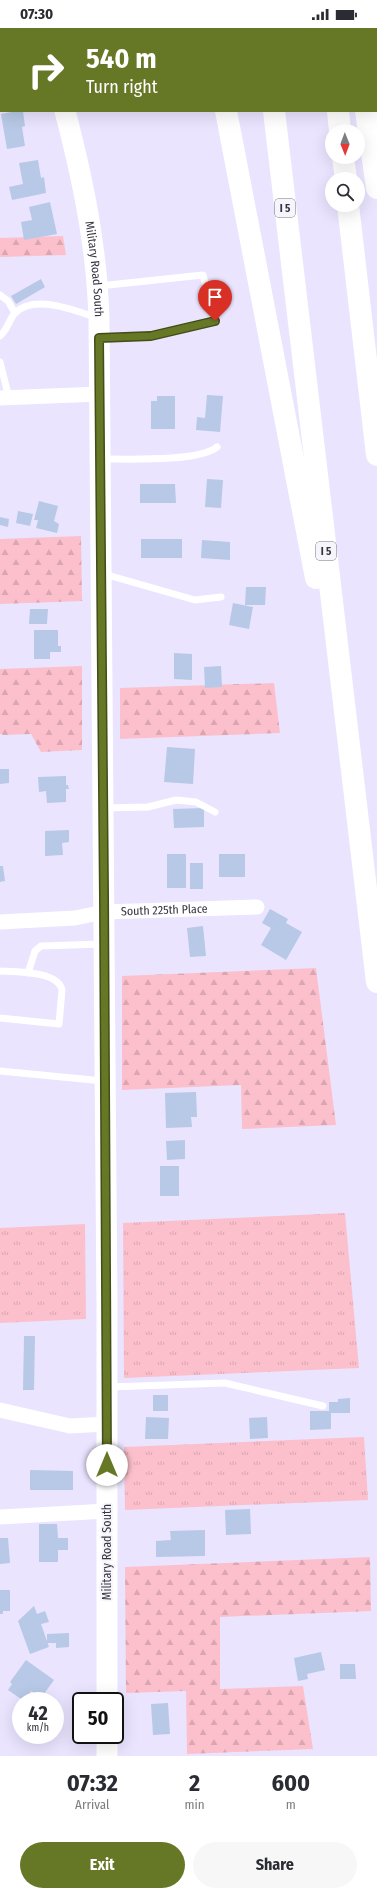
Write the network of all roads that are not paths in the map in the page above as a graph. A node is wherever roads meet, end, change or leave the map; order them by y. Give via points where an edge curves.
1 (65, 112) edge
2 (226, 112) edge
3 (274, 112) edge
4 (338, 112) edge
5 (366, 112) edge
6 (339, 124) edge
7 (377, 188) edge
8 (349, 212) edge
9 (98, 286) junction
10 (0, 295) edge
11 (15, 313) junction
12 (99, 328) junction
13 (0, 336) edge
14 (0, 362) edge
15 (100, 394) junction
16 (4, 398) edge
17 (217, 448) dead end
18 (377, 455) edge
19 (101, 459) junction
20 (102, 573) junction
21 (221, 597) dead end
22 (353, 774) junction
23 (104, 808) junction
24 (215, 812) dead end
25 (257, 907) dead end
26 (104, 912) junction
27 (0, 922) edge
28 (104, 944) junction
29 (0, 971) edge
30 (28, 973) junction
31 (377, 982) edge
32 (0, 1018) edge
33 (0, 1071) edge
34 (106, 1082) junction
35 (107, 1387) junction
36 (323, 1406) dead end
37 (0, 1410) edge
38 (107, 1424) junction
39 (107, 1511) junction
40 (0, 1517) edge
41 (107, 1692) edge
42 (107, 1744) edge
43 (107, 1756) edge

1 - 9 main road, Military Road South via 89,216
2 - 22 highway
3 - 22 highway, I 5
4 - 6 highway
5 - 7 highway
8 - 18 highway
9 - 12 main road, Military Road South
9 - 12 lane via 203,275 215,321 151,336
10 - 11 lane via 8,301
11 - 12 lane via 32,304 43,303
11 - 13 lane via 7,330
12 - 15 main road, Military Road South
14 - 16 lane
15 - 16 street
15 - 19 main road, Military Road South
17 - 19 lane via 212,452 179,457
19 - 20 main road, Military Road South
20 - 21 lane via 195,600
20 - 23 main road, Military Road South
22 - 31 highway, I 5
23 - 24 lane via 148,807 176,800 196,802
23 - 26 main road, Military Road South
25 - 26 street, South 225th Place
26 - 27 street, South 225th Place via 75,918
26 - 28 main road, Military Road South
28 - 30 lane via 41,946 35,951
28 - 34 main road, Military Road South
29 - 30 lane
30 - 32 lane via 52,977 61,986 59,1024
33 - 34 lane
34 - 35 main road, Military Road South
35 - 36 lane via 225,1383
35 - 38 main road, Military Road South
37 - 38 street via 70,1426
38 - 39 main road, Military Road South
39 - 40 street
39 - 41 main road, Military Road South
42 - 43 main road

